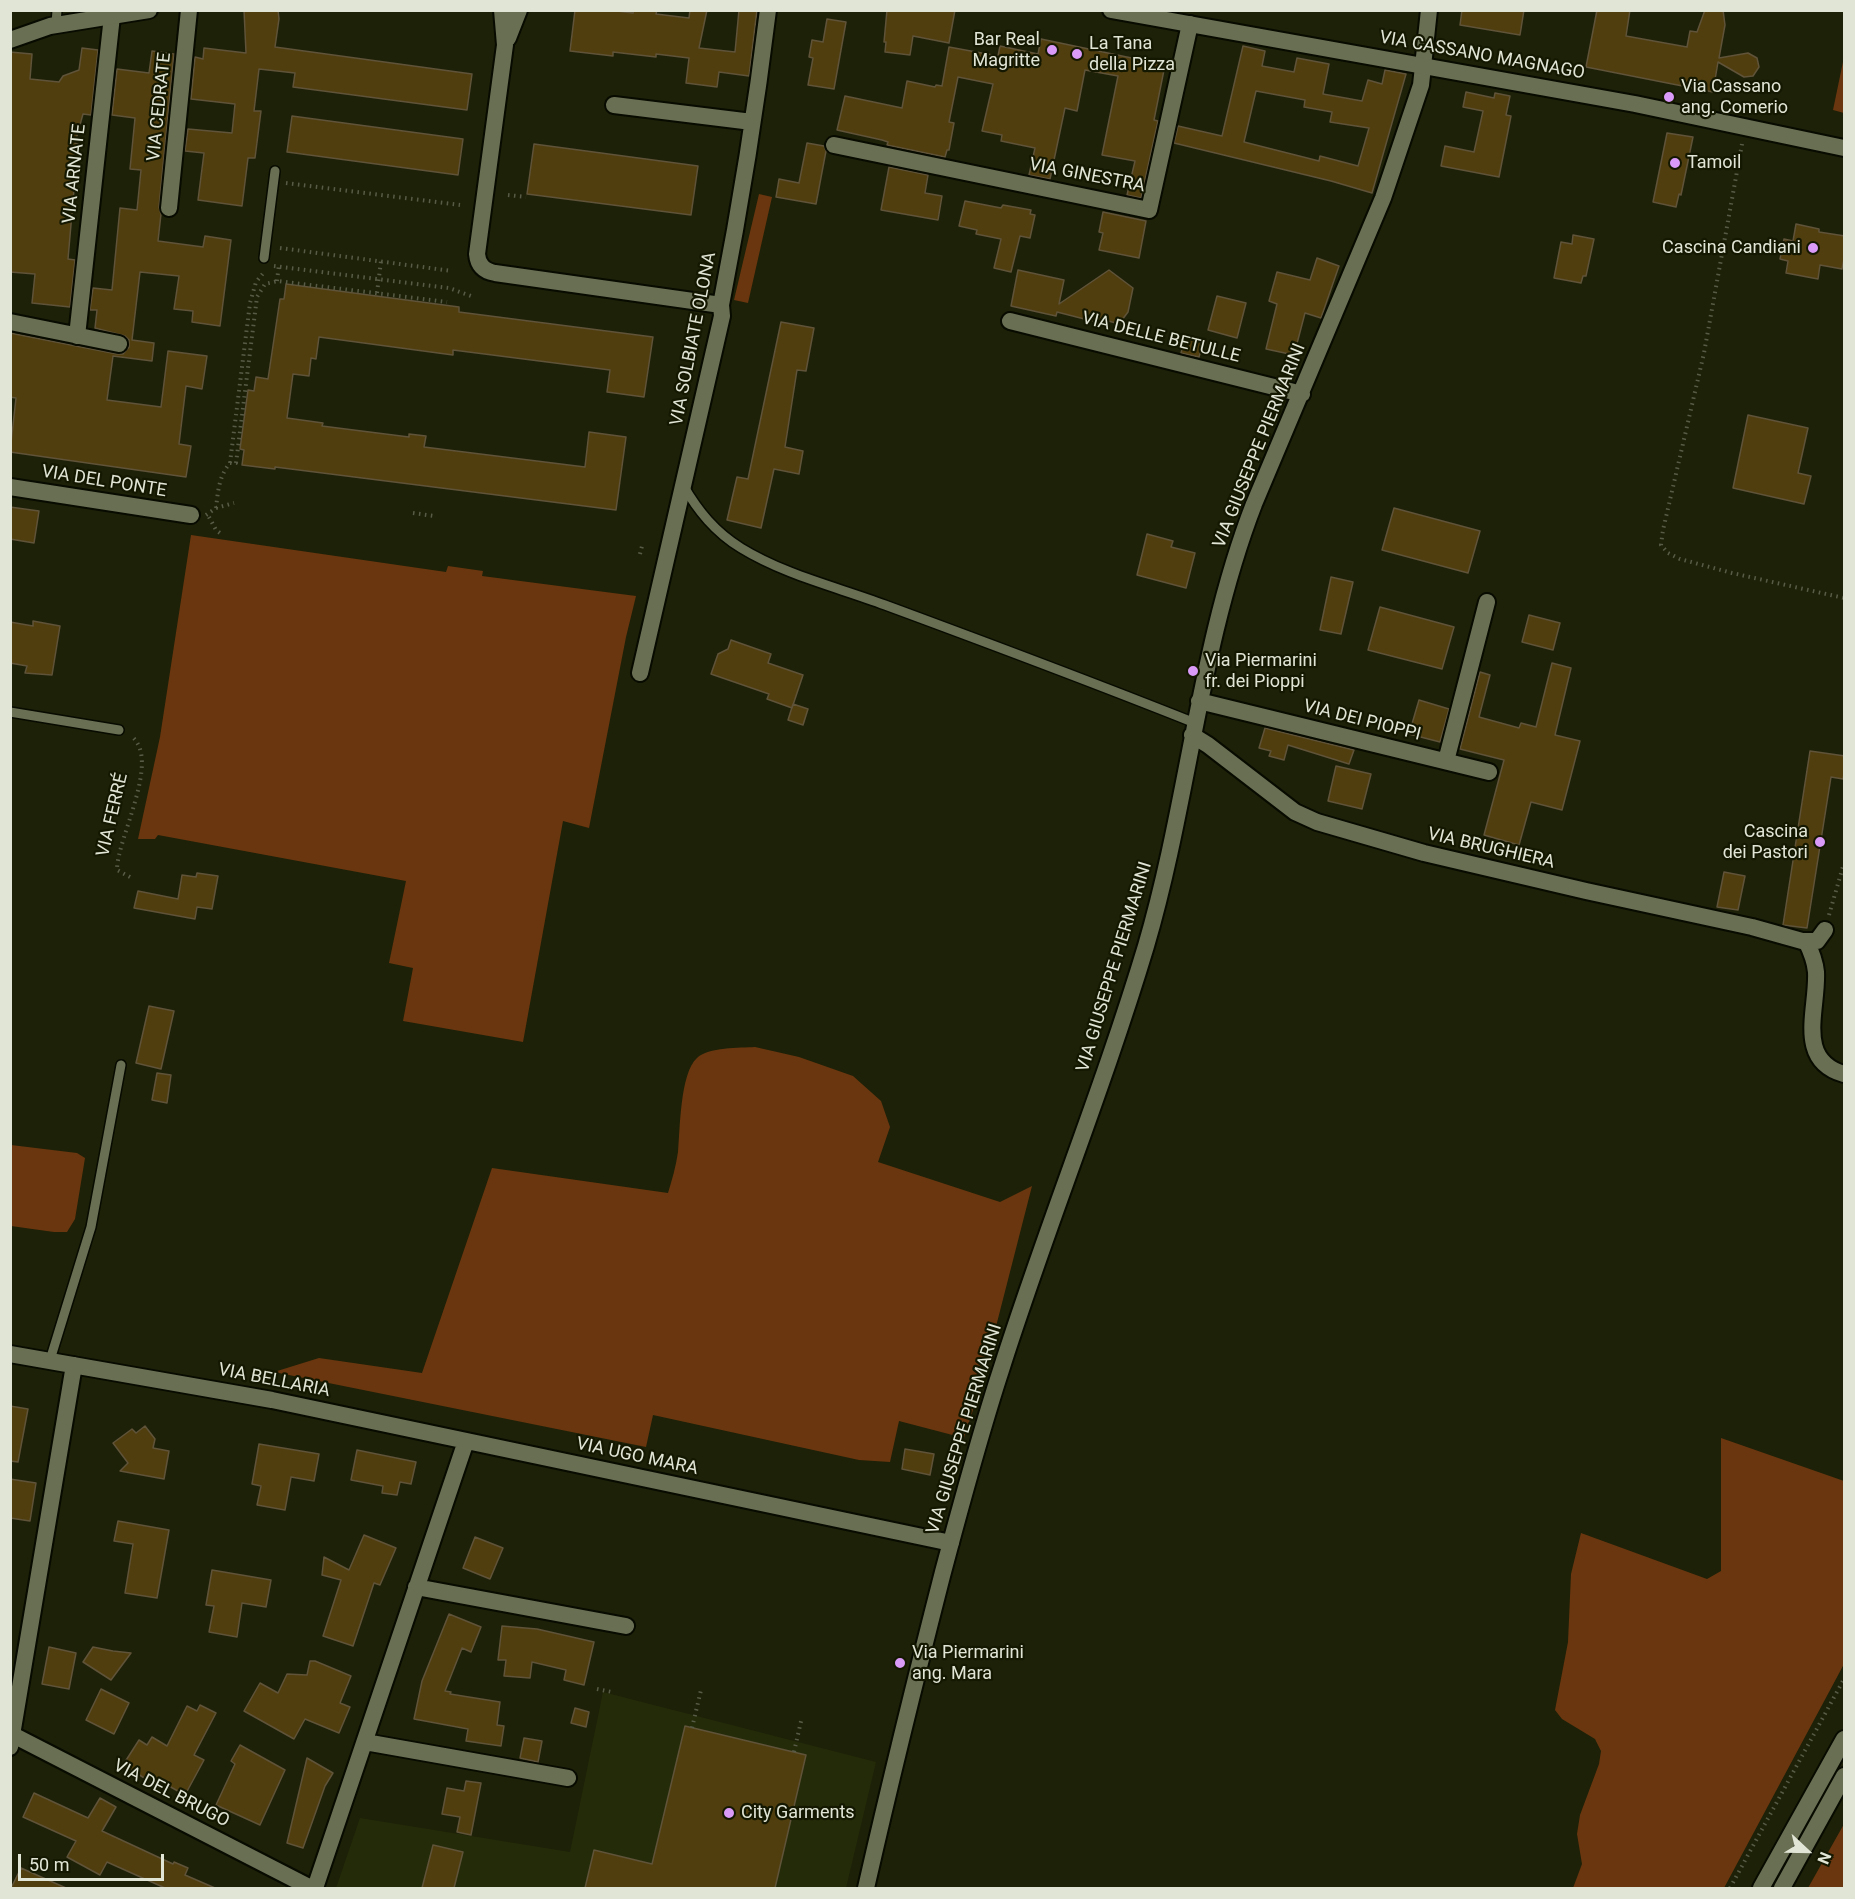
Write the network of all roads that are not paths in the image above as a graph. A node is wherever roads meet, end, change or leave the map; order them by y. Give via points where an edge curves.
1 (149, 10) edge
2 (189, 10) edge
3 (502, 10) edge
4 (519, 10) edge
5 (768, 10) edge
6 (1111, 10) edge
7 (1430, 10) edge
8 (112, 16) junction
9 (56, 17) edge
10 (1190, 24) junction
11 (10, 40) edge
12 (505, 45) junction
13 (1424, 65) junction
14 (614, 105) dead end
15 (752, 122) junction
16 (834, 145) dead end
17 (1845, 148) edge
18 (274, 176) road end
19 (169, 208) dead end
20 (264, 258) dead end
21 (721, 305) junction
22 (1010, 321) dead end
23 (10, 322) edge
24 (77, 336) junction
25 (119, 344) dead end
26 (1302, 394) junction
27 (683, 486) junction
28 (10, 487) edge
29 (199, 515) road end
30 (1487, 602) dead end
31 (640, 673) dead end
32 (1199, 701) junction
33 (10, 712) edge
34 (1194, 729) junction
35 (119, 730) road end
36 (1446, 761) junction
37 (1490, 772) dead end
38 (1826, 930) road end
39 (1806, 941) junction
40 (121, 1065) dead end
41 (1845, 1074) edge
42 (10, 1354) edge
43 (50, 1360) junction
44 (74, 1365) junction
45 (466, 1441) junction
46 (951, 1543) junction
47 (416, 1587) junction
48 (626, 1626) dead end
49 (1845, 1739) edge
50 (12, 1741) edge
51 (365, 1742) junction
52 (1845, 1776) edge
53 (568, 1778) dead end
54 (313, 1888) edge
55 (866, 1888) edge
56 (1761, 1888) edge
57 (1782, 1888) edge

1 - 8 street
2 - 19 street, VIA CEDRATE
3 - 12 street
4 - 12 street
5 - 15 street, VIA SOLBIATE OLONA
6 - 10 street, VIA CASSANO MAGNAGO
7 - 13 street, VIA GIUSEPPE PIERMARINI
8 - 9 street
8 - 24 street, VIA ARNATE
9 - 11 street
10 - 13 street, VIA CASSANO MAGNAGO
10 - 16 street, VIA GINESTRA via 1149,210
12 - 21 street via 477,254 479,264 495,273
13 - 17 street, VIA CASSANO MAGNAGO
13 - 26 street, VIA GIUSEPPE PIERMARINI via 1383,198
14 - 15 street
15 - 21 street, VIA SOLBIATE OLONA
18 - 20 lane
21 - 27 street, VIA SOLBIATE OLONA via 722,316
22 - 26 street, VIA DELLE BETULLE
23 - 24 street
24 - 25 street
26 - 32 street, VIA GIUSEPPE PIERMARINI via 1243,534
27 - 31 street, VIA SOLBIATE OLONA
27 - 34 lane via 708,522 758,558 1079,677
28 - 29 street, VIA DEL PONTE
30 - 36 street
32 - 34 street, VIA GIUSEPPE PIERMARINI
32 - 36 street, VIA DEI PIOPPI
33 - 35 lane
34 - 39 street, VIA BRUGHIERA via 1208,745 1295,812 1317,822 1424,853
34 - 46 street, VIA GIUSEPPE PIERMARINI via 1161,891 1140,963 1001,1368
36 - 37 street, VIA DEI PIOPPI
38 - 39 street via 1817,941
39 - 41 street via 1815,963 1812,1024 1816,1050 1826,1066
40 - 43 lane via 91,1227
42 - 43 street
43 - 44 street, VIA BELLARIA
44 - 45 street, VIA BELLARIA via 272,1400
44 - 50 street
45 - 46 street, VIA UGO MARA
45 - 47 street
46 - 55 street, VIA GIUSEPPE PIERMARINI
47 - 48 street
47 - 51 street
49 - 56 street
50 - 54 street, VIA DEL BRUGO
51 - 53 street
51 - 54 street
52 - 57 street

